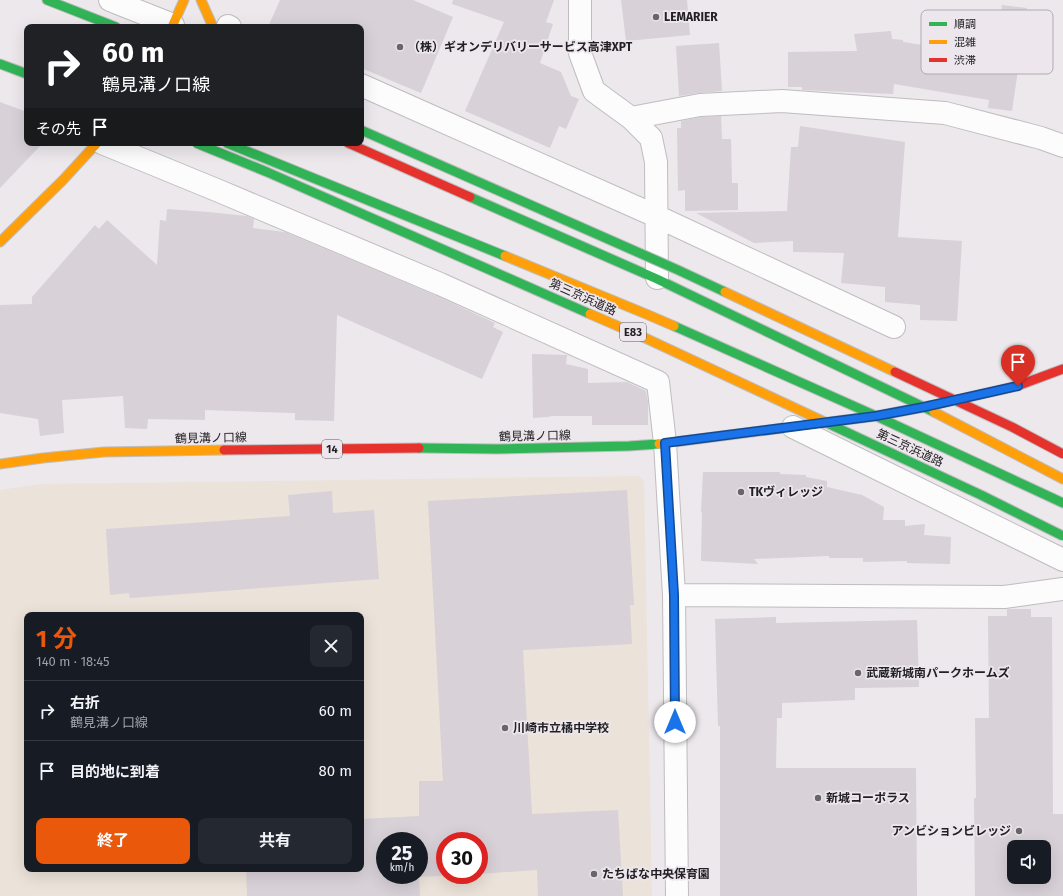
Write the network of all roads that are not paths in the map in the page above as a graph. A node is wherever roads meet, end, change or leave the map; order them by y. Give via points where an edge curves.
1 (47, 0) edge
2 (110, 0) edge
3 (184, 0) edge
4 (201, 0) edge
5 (580, 0) edge
6 (108, 24) edge
7 (167, 24) edge
8 (173, 24) edge
9 (221, 24) edge
10 (0, 64) edge
11 (24, 73) edge
12 (364, 86) edge
13 (631, 118) junction
14 (364, 131) edge
15 (95, 146) edge
16 (109, 146) edge
17 (203, 146) edge
18 (234, 146) edge
19 (355, 146) edge
20 (1063, 146) edge
21 (656, 216) junction
22 (0, 242) edge
23 (657, 279) junction
24 (894, 327) dead end
25 (1063, 369) edge
26 (924, 407) junction
27 (876, 416) junction
28 (793, 427) junction
29 (665, 443) junction
30 (1063, 454) edge
31 (0, 464) edge
32 (1063, 479) edge
33 (1063, 503) edge
34 (1063, 536) edge
35 (1063, 560) edge
36 (1063, 589) edge
37 (674, 595) junction
38 (677, 896) edge

1 - 6 main road
2 - 7 street
3 - 8 main road
4 - 9 main road
5 - 13 street via 580,53 594,91
10 - 11 main road
12 - 21 street
13 - 20 street via 700,105 782,101 945,114
13 - 21 street via 651,138 656,162
14 - 30 main road, bridge via 678,270 1012,427
15 - 22 main road
16 - 29 street via 440,284 658,382
17 - 34 main road, 第三京浜道路 / E83, bridge via 643,337
18 - 27 main road via 646,314
19 - 23 main road
21 - 23 street
21 - 24 street
23 - 26 main road
25 - 26 main road, 鶴見溝ノ口線 / 14 via 1018,386
26 - 27 main road, 鶴見溝ノ口線 / 14
26 - 32 main road
27 - 28 main road, 鶴見溝ノ口線 / 14
27 - 33 main road
28 - 29 main road, 鶴見溝ノ口線 / 14
28 - 35 street
29 - 31 main road, 鶴見溝ノ口線 / 14 via 497,450 397,448 104,452
29 - 37 street
36 - 37 street via 1004,597
37 - 38 street

